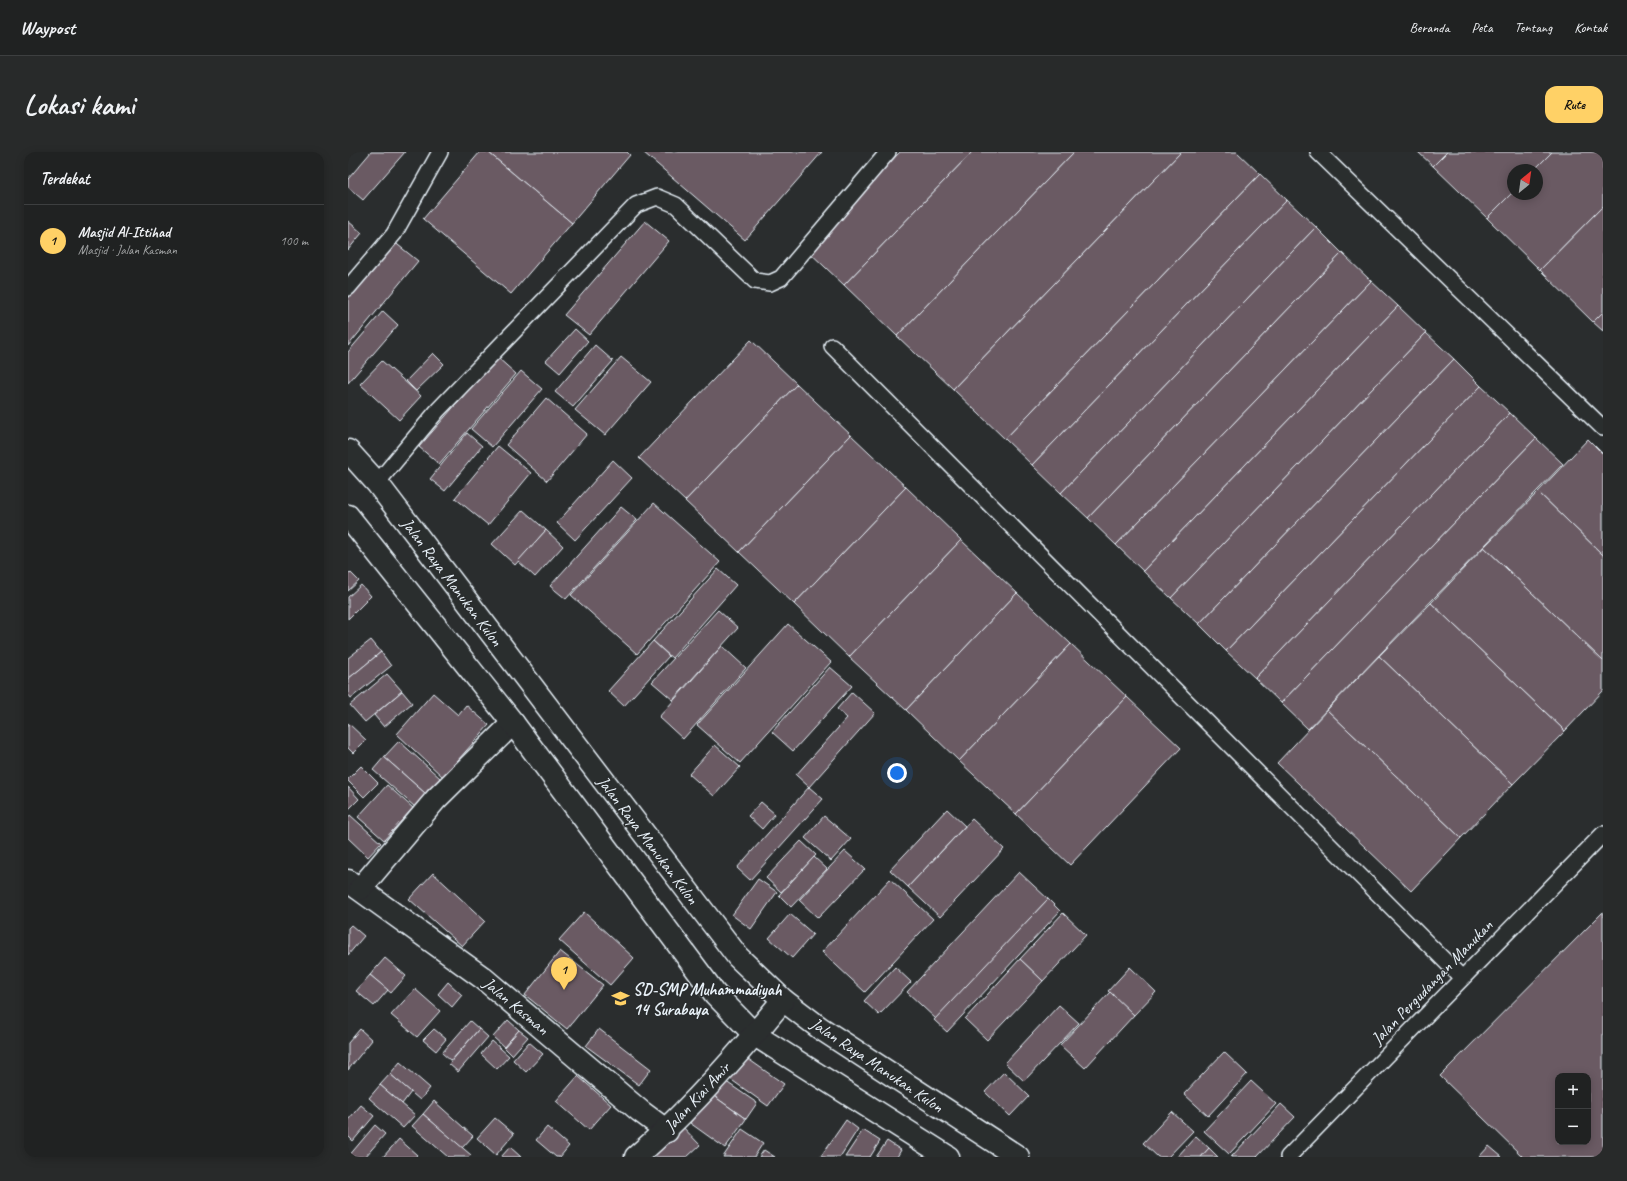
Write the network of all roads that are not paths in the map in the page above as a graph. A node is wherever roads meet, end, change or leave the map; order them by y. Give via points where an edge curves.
1 (440, 152) edge
2 (888, 152) edge
3 (1318, 152) edge
4 (348, 288) edge
5 (832, 346) dead end
6 (1603, 428) edge
7 (348, 451) edge
8 (377, 483) junction
9 (348, 516) edge
10 (514, 723) junction
11 (1603, 834) edge
12 (354, 885) edge
13 (1462, 978) junction
14 (783, 1000) junction
15 (755, 1035) junction
16 (666, 1131) junction
17 (636, 1157) edge
18 (948, 1157) edge
19 (1018, 1157) edge
20 (1288, 1157) edge

1 - 4 lane via 394,234
2 - 8 lane via 781,278 770,282 755,281 676,205 657,197 636,205 438,410
3 - 6 lane
5 - 13 lane
7 - 8 main road, Jalan Raya Manukan Kulon
8 - 14 main road, Jalan Raya Manukan Kulon via 738,957
9 - 10 main road
10 - 12 main road, Jalan Kasman via 436,799
10 - 15 main road via 715,994
11 - 13 lane, Jalan Pergudangan Manukan
12 - 16 main road, Jalan Kasman via 483,978
13 - 20 lane, Jalan Pergudangan Manukan
14 - 15 main road, Jalan Kiai Amir
14 - 19 main road, Jalan Raya Manukan Kulon via 820,1028
15 - 16 main road, Jalan Kiai Amir
15 - 18 main road
16 - 17 main road, Jalan Kiai Amir

